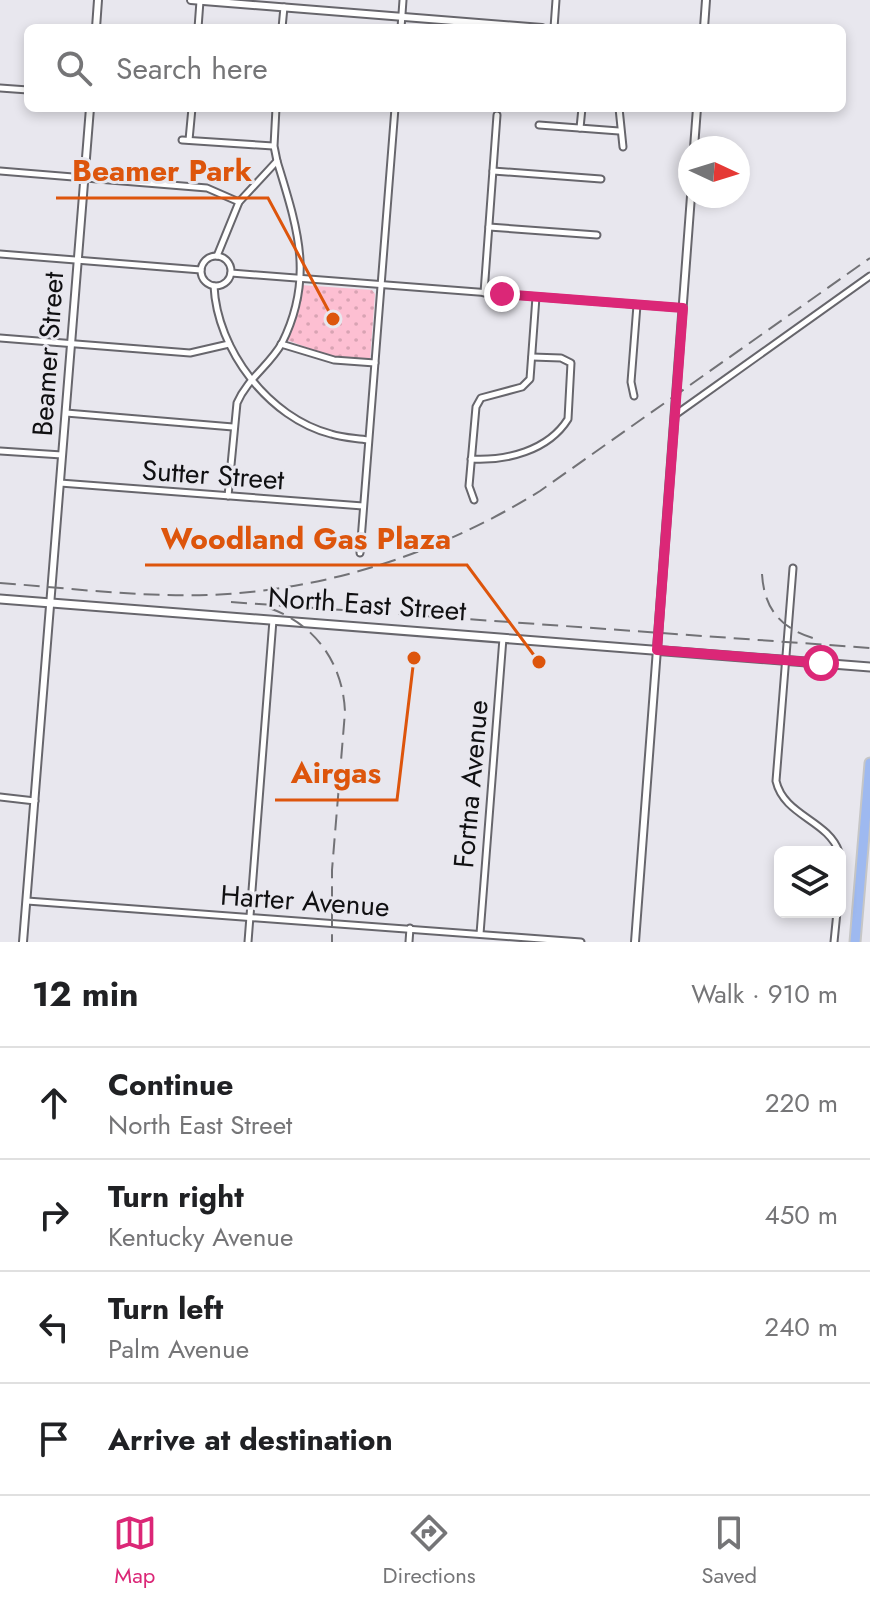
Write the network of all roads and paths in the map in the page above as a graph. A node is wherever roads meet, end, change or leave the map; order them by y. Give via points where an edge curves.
1 (98, 0) edge
2 (191, 0) edge
3 (403, 0) edge
4 (556, 0) edge
5 (706, 0) edge
6 (200, 1) edge
7 (250, 2) edge
8 (284, 7) junction
9 (402, 17) junction
10 (96, 24) edge
11 (198, 24) edge
12 (282, 24) edge
13 (401, 24) edge
14 (491, 24) edge
15 (554, 24) edge
16 (704, 24) edge
17 (0, 88) edge
18 (24, 90) edge
19 (90, 112) edge
20 (191, 112) edge
21 (276, 112) edge
22 (395, 112) edge
23 (582, 112) edge
24 (619, 112) edge
25 (697, 112) edge
26 (497, 115) dead end
27 (539, 125) dead end
28 (580, 128) junction
29 (619, 131) junction
30 (695, 136) edge
31 (274, 146) junction
32 (623, 147) dead end
33 (277, 161) junction
34 (0, 171) edge
35 (493, 171) junction
36 (84, 178) junction
37 (601, 179) dead end
38 (239, 202) junction
39 (690, 208) edge
40 (489, 227) junction
41 (597, 235) dead end
42 (0, 254) edge
43 (217, 256) junction
44 (78, 260) junction
45 (201, 270) junction
46 (231, 273) junction
47 (870, 276) edge
48 (301, 278) junction
49 (381, 284) junction
50 (214, 286) junction
51 (484, 293) junction
52 (536, 297) junction
53 (637, 305) junction
54 (683, 308) junction
55 (0, 338) edge
56 (71, 343) junction
57 (229, 344) junction
58 (281, 344) junction
59 (532, 357) junction
60 (375, 363) junction
61 (251, 380) junction
62 (634, 396) dead end
63 (66, 413) junction
64 (675, 415) junction
65 (233, 427) junction
66 (368, 440) junction
67 (0, 451) edge
68 (62, 455) junction
69 (471, 459) junction
70 (60, 483) junction
71 (228, 496) junction
72 (474, 500) dead end
73 (363, 506) junction
74 (360, 553) dead end
75 (793, 568) dead end
76 (0, 599) edge
77 (51, 603) junction
78 (273, 619) junction
79 (503, 637) junction
80 (657, 650) junction
81 (785, 660) junction
82 (870, 667) edge
83 (870, 763) edge
84 (868, 787) edge
85 (0, 797) edge
86 (870, 798) edge
87 (35, 801) junction
88 (835, 846) edge
89 (27, 901) junction
90 (250, 918) junction
91 (836, 918) edge
92 (410, 928) junction
93 (480, 934) junction
94 (23, 942) edge
95 (248, 942) edge
96 (409, 942) edge
97 (581, 942) edge
98 (635, 942) edge
99 (834, 942) edge
100 (855, 942) edge

1 - 10 street
2 - 6 street
3 - 9 street
4 - 15 street
5 - 16 street
6 - 7 street
6 - 11 street
7 - 8 street
8 - 9 street
8 - 12 street
9 - 13 street
9 - 14 street
17 - 18 street
19 - 36 street, Beamer Street
20 - 31 street via 186,140
21 - 31 street
22 - 49 street
23 - 28 street
24 - 29 street
25 - 30 street
26 - 35 street
27 - 28 street
28 - 29 street
29 - 32 street
31 - 33 street
33 - 38 street
33 - 48 street via 298,229
34 - 36 street
35 - 37 street
35 - 40 street
36 - 38 street via 207,188
36 - 44 street, Beamer Street
38 - 43 street
39 - 54 street
40 - 41 street
40 - 51 street
42 - 44 street
43 - 45 street via 206,260
43 - 46 street
44 - 45 street
44 - 56 street, Beamer Street
45 - 50 street via 204,281
46 - 48 street
46 - 50 street via 225,283
47 - 64 street
48 - 49 street
48 - 58 street
49 - 51 street
49 - 60 street
50 - 57 street
51 - 52 street
52 - 53 street
52 - 59 street
53 - 54 street
53 - 62 street
54 - 64 street
55 - 56 street
56 - 57 street via 190,353
56 - 63 street, Beamer Street
57 - 61 street
58 - 60 street via 326,359
58 - 61 street
59 - 69 street via 526,384 478,401
59 - 69 street via 571,363 568,419 523,453
60 - 66 street
61 - 65 street via 237,403
61 - 66 street via 287,413 329,434
63 - 65 street
63 - 68 street, Beamer Street
64 - 80 street
65 - 71 street
66 - 73 street
67 - 68 street
68 - 70 street, Beamer Street
69 - 72 street
70 - 71 street, Sutter Street
70 - 77 street, Beamer Street
71 - 73 street, Sutter Street
73 - 74 street
75 - 81 street
76 - 77 main road, North East Street
77 - 78 main road, North East Street
77 - 87 street, Beamer Street
78 - 79 main road, North East Street
78 - 90 street
79 - 80 main road, North East Street
79 - 93 street, Fortna Avenue
80 - 81 main road, North East Street
80 - 98 street
81 - 82 main road, North East Street
81 - 88 street via 779,796
83 - 84 highway
84 - 86 highway
84 - 100 highway
85 - 87 street
87 - 89 street, Beamer Street
89 - 90 street, Harter Avenue
89 - 94 street, Beamer Street
90 - 92 street, Harter Avenue
90 - 95 street
91 - 99 street
92 - 93 street, Harter Avenue
92 - 96 street
93 - 97 street, Harter Avenue

